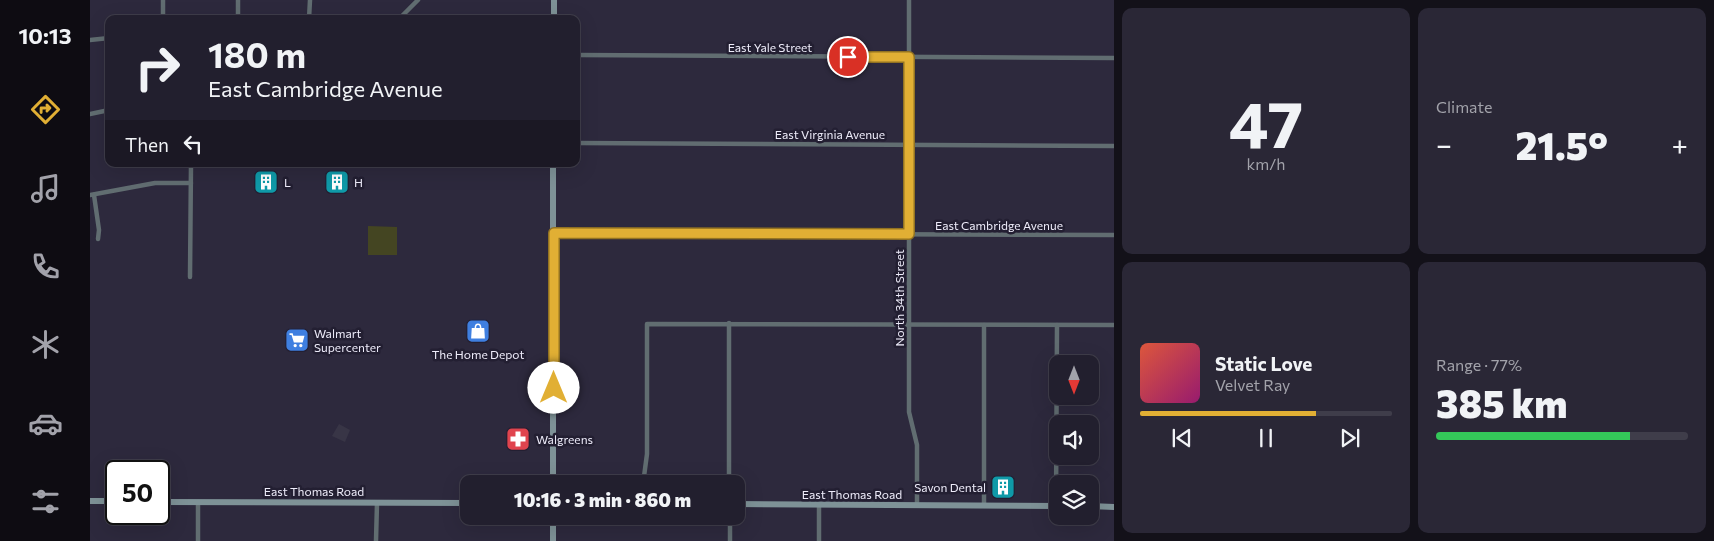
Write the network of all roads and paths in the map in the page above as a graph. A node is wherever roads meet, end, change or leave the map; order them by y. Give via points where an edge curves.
1 (163, 0) edge
2 (238, 0) edge
3 (310, 0) edge
4 (554, 0) edge
5 (909, 0) edge
6 (415, 1) edge
7 (163, 15) edge
8 (238, 15) edge
9 (310, 15) edge
10 (402, 15) edge
11 (554, 15) edge
12 (90, 38) edge
13 (105, 38) edge
14 (580, 55) edge
15 (909, 57) junction
16 (1114, 58) edge
17 (105, 111) edge
18 (90, 114) edge
19 (580, 143) edge
20 (909, 144) junction
21 (1114, 146) edge
22 (191, 167) edge
23 (553, 167) edge
24 (191, 183) junction
25 (92, 195) edge
26 (554, 233) junction
27 (909, 234) junction
28 (1114, 236) edge
29 (98, 239) dead end
30 (190, 278) dead end
31 (729, 323) junction
32 (909, 324) junction
33 (984, 325) junction
34 (1057, 325) junction
35 (1114, 325) edge
36 (553, 475) edge
37 (644, 475) edge
38 (729, 475) edge
39 (1057, 475) edge
40 (90, 501) edge
41 (105, 502) edge
42 (170, 502) edge
43 (198, 502) junction
44 (377, 503) junction
45 (460, 503) edge
46 (745, 504) edge
47 (819, 505) junction
48 (917, 505) junction
49 (984, 505) junction
50 (1049, 506) edge
51 (1099, 506) edge
52 (1114, 507) edge
53 (554, 525) edge
54 (730, 525) edge
55 (198, 541) edge
56 (376, 541) edge
57 (553, 541) edge
58 (730, 541) edge
59 (820, 541) edge

1 - 7 street
2 - 8 street
3 - 9 street
4 - 11 main road
5 - 15 street, North 34th Street
6 - 10 street
12 - 13 street
14 - 15 street, East Yale Street
15 - 16 street, East Yale Street
15 - 20 street, North 34th Street
17 - 18 street
19 - 20 street, East Virginia Avenue
20 - 21 street, East Virginia Avenue
20 - 27 street, North 34th Street
22 - 24 street
23 - 26 main road
24 - 25 street via 155,183
24 - 30 street
25 - 29 street
26 - 27 street, East Cambridge Avenue
26 - 36 main road
27 - 28 street, East Cambridge Avenue
27 - 32 street, North 34th Street
31 - 32 street
31 - 37 street via 648,324
31 - 38 street
32 - 33 street
32 - 48 street, North 34th Street via 909,417 916,445
33 - 34 street
33 - 49 street
34 - 35 street
34 - 39 street
40 - 41 main road
42 - 43 main road, East Thomas Road
43 - 44 main road, East Thomas Road
43 - 55 street
44 - 45 main road, East Thomas Road
44 - 56 street
46 - 47 main road, East Thomas Road
47 - 48 main road, East Thomas Road
47 - 59 street
48 - 49 main road, East Thomas Road
49 - 50 main road, East Thomas Road
51 - 52 main road
53 - 57 main road
54 - 58 street

